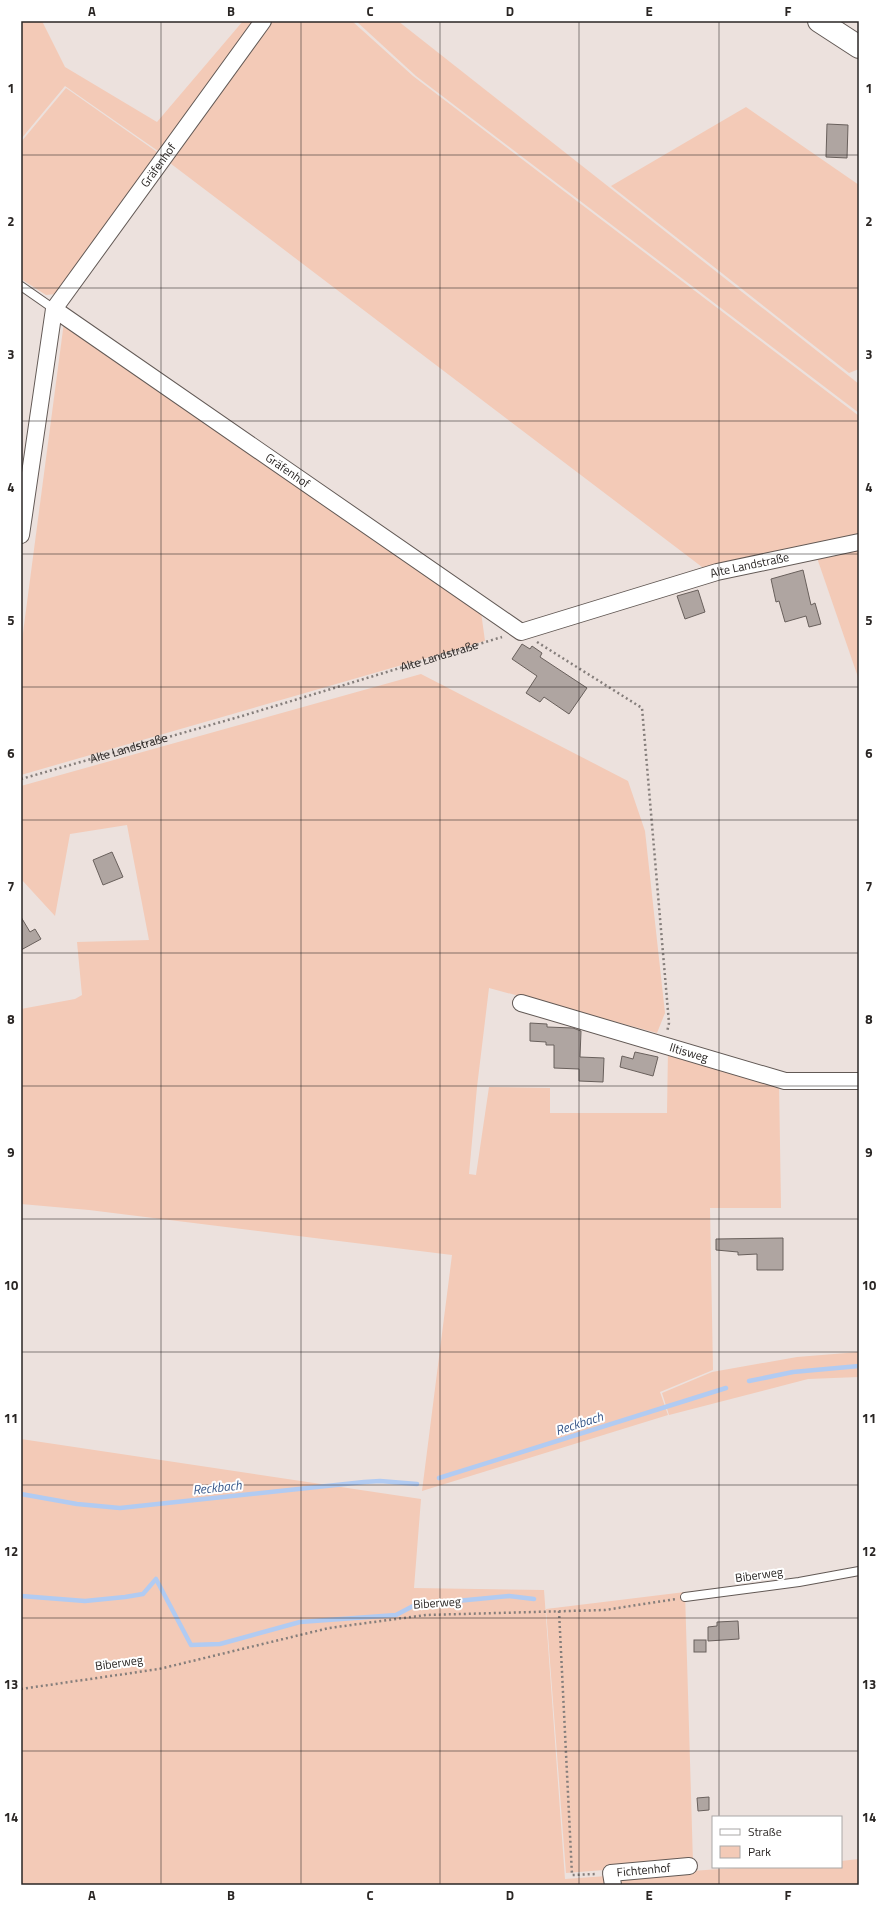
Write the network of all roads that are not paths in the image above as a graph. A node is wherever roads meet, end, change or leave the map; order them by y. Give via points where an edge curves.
1 (263, 21) edge
2 (819, 21) edge
3 (859, 47) edge
4 (21, 286) edge
5 (54, 309) junction
6 (21, 535) edge
7 (859, 542) edge
8 (521, 632) joint
9 (521, 1003) dead end
10 (859, 1081) edge
11 (859, 1571) edge
12 (685, 1597) road end
13 (689, 1866) dead end
14 (612, 1879) edge

1 - 5 street, Gräfenhof
2 - 3 main road
4 - 5 lane, Gräfenhof
5 - 6 street, Gräfenhof
5 - 8 street, Gräfenhof
7 - 8 street, Alte Landstraße via 717,572
9 - 10 street, Iltisweg via 785,1080
11 - 12 lane, Biberweg via 799,1582
13 - 14 street, Fichtenhof

